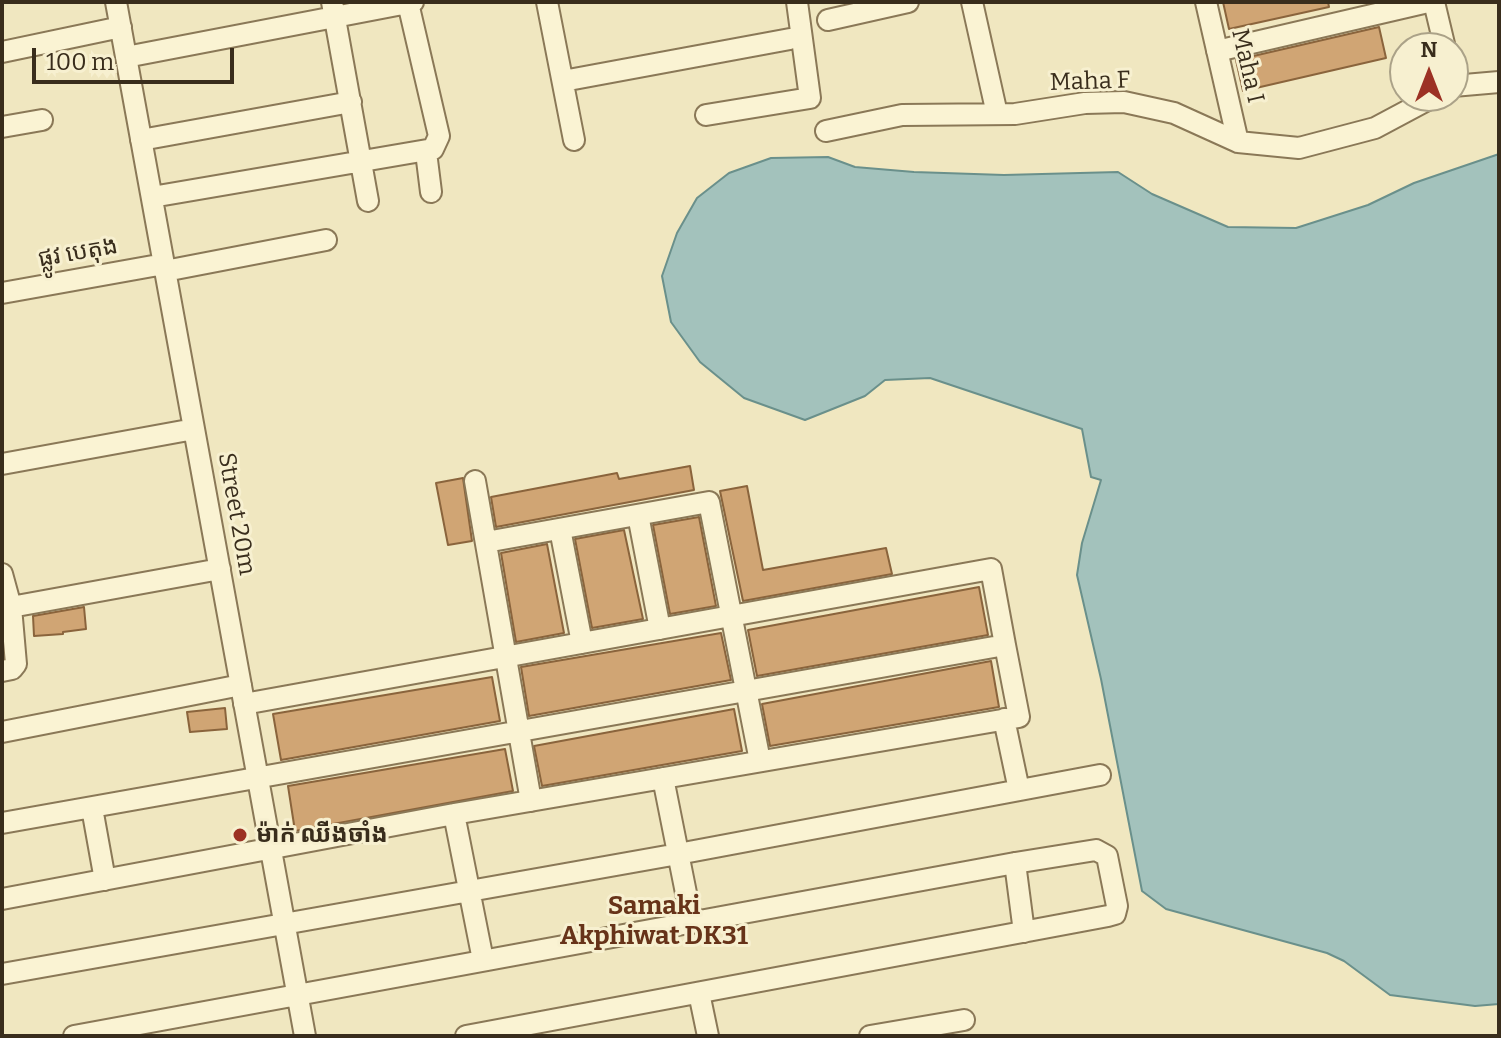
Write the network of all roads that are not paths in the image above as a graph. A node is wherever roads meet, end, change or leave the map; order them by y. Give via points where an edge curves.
1 (116, 2) edge
2 (411, 2) edge
3 (547, 2) edge
4 (797, 2) edge
5 (908, 2) edge
6 (972, 2) edge
7 (1206, 2) edge
8 (1431, 2) edge
9 (333, 10) edge
10 (828, 20) dead end
11 (121, 27) junction
12 (1440, 32) edge
13 (790, 39) dead end
14 (1217, 51) junction
15 (2, 52) edge
16 (126, 57) junction
17 (563, 81) junction
18 (1499, 82) edge
19 (1469, 84) edge
20 (351, 102) junction
21 (1405, 112) edge
22 (997, 114) junction
23 (706, 115) dead end
24 (42, 120) dead end
25 (2, 127) edge
26 (826, 131) dead end
27 (141, 140) junction
28 (574, 140) dead end
29 (1238, 142) junction
30 (426, 152) junction
31 (360, 161) junction
32 (431, 192) dead end
33 (152, 197) junction
34 (368, 201) dead end
35 (326, 240) dead end
36 (165, 268) junction
37 (2, 293) edge
38 (194, 429) junction
39 (2, 464) edge
40 (475, 481) dead end
41 (638, 515) junction
42 (560, 529) junction
43 (486, 542) junction
44 (220, 569) junction
45 (2, 574) edge
46 (6, 608) edge
47 (731, 616) junction
48 (660, 629) junction
49 (582, 643) junction
50 (1005, 645) junction
51 (506, 657) junction
52 (2, 671) edge
53 (746, 692) junction
54 (243, 694) junction
55 (1004, 719) junction
56 (2, 732) edge
57 (519, 732) junction
58 (760, 761) junction
59 (1100, 775) dead end
60 (663, 778) junction
61 (258, 779) junction
62 (1019, 790) junction
63 (531, 801) junction
64 (92, 808) junction
65 (454, 814) junction
66 (2, 823) edge
67 (271, 848) junction
68 (678, 854) junction
69 (1015, 863) junction
70 (105, 880) junction
71 (470, 890) junction
72 (2, 899) edge
73 (692, 923) junction
74 (284, 924) junction
75 (1024, 932) junction
76 (483, 960) junction
77 (2, 974) edge
78 (699, 993) junction
79 (298, 996) junction
80 (964, 1020) dead end
81 (497, 1033) edge
82 (74, 1036) edge
83 (305, 1036) edge
84 (466, 1036) edge
85 (708, 1036) edge
86 (870, 1036) edge

1 - 11 street, Street 20m
2 - 9 street
2 - 30 street via 439,136
3 - 17 street
4 - 23 street via 810,98
5 - 10 street
6 - 22 street
7 - 14 street, Maha I
8 - 12 street
8 - 14 street
9 - 16 street
9 - 20 street
11 - 15 street
11 - 16 street, Street 20m
13 - 17 street
14 - 29 street, Maha I
16 - 27 street, Street 20m
17 - 28 street
18 - 19 street
20 - 27 street
20 - 31 street
21 - 29 street, Maha F via 1375,128 1299,148
22 - 26 street, Maha F via 902,115
22 - 29 street, Maha F via 1124,102 1174,113
24 - 25 street
27 - 33 street, Street 20m
30 - 31 street
30 - 32 street
31 - 33 street
31 - 34 street
33 - 36 street, Street 20m
35 - 36 street, ផ្លូវ បេតុង
36 - 37 street, ផ្លូវ បេតុង
36 - 38 street, Street 20m
38 - 39 street
38 - 44 street, Street 20m
40 - 43 street
41 - 42 street
41 - 47 street via 709,502
41 - 48 street
42 - 43 street
42 - 49 street
43 - 51 street
44 - 46 street
44 - 54 street, Street 20m
45 - 46 street
46 - 52 street via 16,664
47 - 48 street
47 - 50 street via 991,569
47 - 53 street
48 - 49 street
49 - 51 street
50 - 53 street
50 - 55 street via 1019,717
51 - 54 street
51 - 57 street
53 - 57 street
53 - 58 street
54 - 56 street
54 - 61 street, Street 20m
55 - 58 street
55 - 62 street
57 - 61 street
57 - 63 street
58 - 60 street
59 - 62 street
60 - 63 street
60 - 68 street
61 - 64 street
61 - 67 street, Street 20m
62 - 68 street
63 - 65 street
64 - 66 street
64 - 70 street
65 - 67 street
65 - 71 street
67 - 70 street
67 - 74 street, Street 20m
68 - 71 street
68 - 73 street
69 - 73 street
69 - 75 street
69 - 75 street via 1096,850 1107,856 1117,906 1115,914
70 - 72 street
71 - 74 street
71 - 76 street
73 - 76 street
74 - 77 street
74 - 79 street, Street 20m
75 - 78 street
76 - 79 street
78 - 81 street
78 - 85 street
79 - 82 street
79 - 83 street, Street 20m
80 - 86 street
81 - 84 street

